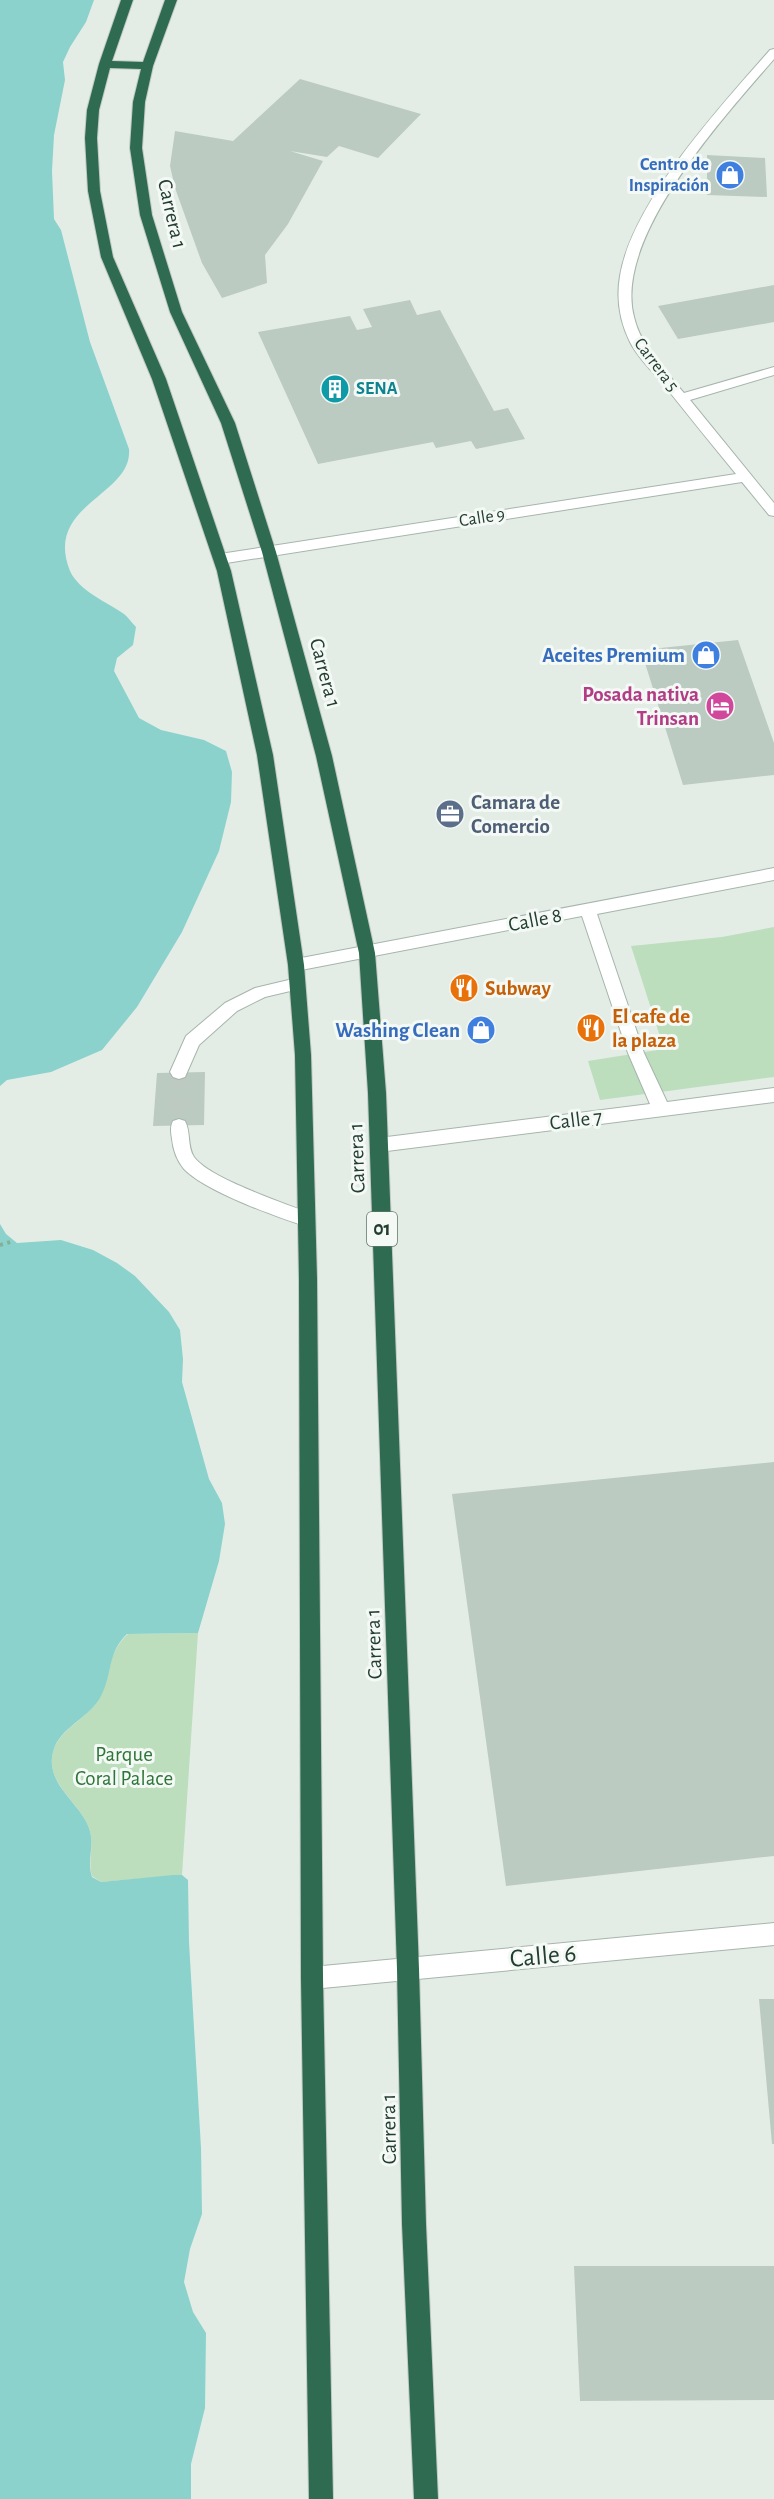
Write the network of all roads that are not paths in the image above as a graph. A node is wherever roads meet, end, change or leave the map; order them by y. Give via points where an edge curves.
1 (127, 0) edge
2 (171, 0) edge
3 (774, 52) edge
4 (105, 64) junction
5 (147, 66) junction
6 (774, 371) edge
7 (681, 398) junction
8 (745, 477) junction
9 (774, 512) edge
10 (269, 552) junction
11 (220, 559) junction
12 (774, 874) edge
13 (588, 910) junction
14 (367, 953) junction
15 (296, 965) junction
16 (297, 984) junction
17 (178, 1072) tunnel mouth
18 (774, 1095) edge
19 (662, 1109) junction
20 (179, 1126) tunnel mouth
21 (379, 1146) junction
22 (305, 1219) junction
23 (774, 1934) edge
24 (408, 1969) junction
25 (312, 1978) junction
26 (321, 2499) edge
27 (426, 2499) edge

1 - 4 highway
2 - 5 highway, Carrera 1 / 01
3 - 7 street, Carrera 5 via 693,152 646,219 634,250 624,305 629,325 638,345
4 - 5 highway
4 - 11 highway via 93,110 91,138 94,191 107,257 159,379
5 - 10 highway, Carrera 1 / 01 via 135,148 146,215 176,312 228,423
6 - 7 street
7 - 8 street, Carrera 5
8 - 9 street, Carrera 5
8 - 10 street, Calle 9
10 - 11 street, Calle 9
10 - 14 highway, Carrera 1 / 01 via 324,756
11 - 15 highway via 265,755
12 - 13 street, Calle 8
13 - 14 street, Calle 8
13 - 19 street via 636,1053
14 - 15 street, Calle 8
14 - 21 highway, Carrera 1 / 01
15 - 16 highway
16 - 17 street via 261,992 231,1006 192,1041
16 - 22 highway via 303,1055
18 - 19 street, Calle 7
19 - 21 street, Calle 7
20 - 22 street via 180,1145 189,1163 204,1175
21 - 24 highway, Carrera 1 / 01
22 - 25 highway
23 - 24 street, Calle 6
24 - 25 street, Calle 6
24 - 27 highway, Carrera 1 / 01
25 - 26 highway

